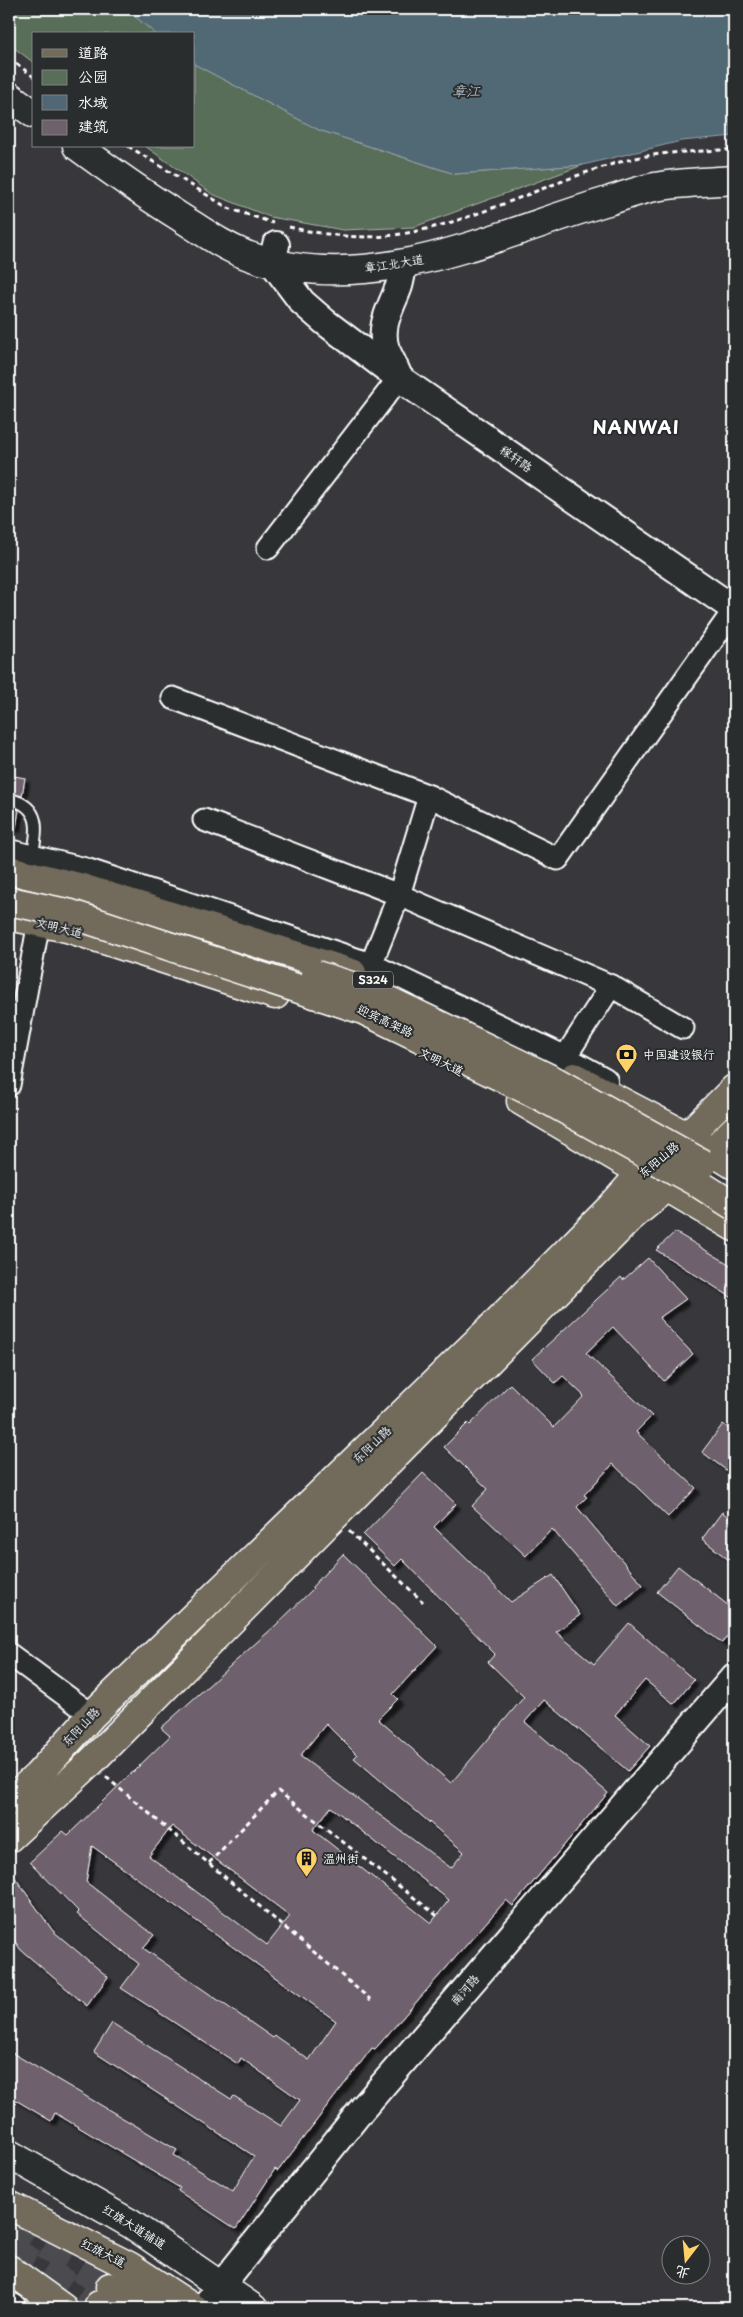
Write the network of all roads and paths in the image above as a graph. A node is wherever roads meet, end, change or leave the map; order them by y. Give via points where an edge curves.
1 (9, 58) edge
2 (32, 75) edge
3 (9, 76) edge
4 (32, 93) edge
5 (9, 96) edge
6 (32, 113) edge
7 (81, 148) edge
8 (110, 148) edge
9 (131, 148) edge
10 (734, 149) edge
11 (734, 166) edge
12 (734, 180) edge
13 (274, 254) junction
14 (404, 263) junction
15 (399, 378) junction
16 (268, 548) dead end
17 (734, 610) edge
18 (173, 698) dead end
19 (429, 796) junction
20 (9, 800) edge
21 (204, 820) dead end
22 (16, 860) edge
23 (9, 884) edge
24 (399, 895) junction
25 (9, 901) edge
26 (9, 916) edge
27 (39, 922) junction
28 (368, 971) junction
29 (611, 986) junction
30 (16, 1010) edge
31 (683, 1028) dead end
32 (561, 1064) junction
33 (9, 1085) edge
34 (734, 1089) edge
35 (734, 1130) edge
36 (687, 1136) junction
37 (723, 1159) edge
38 (642, 1172) junction
39 (734, 1183) edge
40 (666, 1186) junction
41 (734, 1206) edge
42 (734, 1227) edge
43 (334, 1517) junction
44 (423, 1602) dead end
45 (9, 1654) edge
46 (734, 1677) edge
47 (92, 1715) junction
48 (90, 1763) junction
49 (9, 1801) edge
50 (9, 1838) edge
51 (209, 1863) junction
52 (440, 1918) dead end
53 (371, 2000) dead end
54 (9, 2154) edge
55 (9, 2205) edge
56 (9, 2268) edge
57 (221, 2284) junction
58 (104, 2300) tunnel mouth
59 (63, 2308) edge
60 (146, 2308) edge
61 (193, 2308) edge
62 (203, 2308) edge
63 (253, 2308) edge

1 - 2 path
3 - 4 main road
5 - 6 main road
7 - 13 main road, 章江北大道 via 214,239 248,256
8 - 13 main road, 章江北大道
9 - 10 path via 228,208 326,235 386,236 441,225 569,178 637,158
11 - 13 main road, 章江北大道 via 654,174 548,204 439,243 388,252 339,254 293,250
12 - 14 main road, 章江北大道 via 656,187 547,219 439,256
13 - 14 main road, 章江北大道 via 291,267 344,270
13 - 15 street, 稼轩路 via 302,302
14 - 15 street via 384,332 386,348 394,360
15 - 16 street
15 - 17 street, 稼轩路
17 - 19 street via 558,859
18 - 19 street
19 - 24 street
20 - 22 lane via 26,806 37,829
21 - 24 street
22 - 28 main road, S324 via 79,887
23 - 39 main road, 迎宾高架路, bridge via 73,899 371,992 553,1080
24 - 28 street
24 - 29 street
25 - 41 main road, 迎宾高架路, bridge via 71,914 363,1010 542,1097
26 - 27 main road, 文明大道
27 - 30 street
27 - 38 main road, 文明大道 via 67,928 355,1021 537,1109
28 - 32 main road, S324
29 - 31 street
29 - 32 street
30 - 33 street
32 - 36 main road, S324
34 - 36 main road, 东阳山路
35 - 37 main road, 东阳山路
36 - 37 main road, S324
36 - 38 main road, 东阳山路
37 - 40 main road, 东阳山路
38 - 40 main road, 文明大道
38 - 47 main road, 东阳山路 via 491,1328
40 - 42 main road, 文明大道
40 - 43 main road, 东阳山路 via 629,1219
43 - 44 path
43 - 48 main road, 东阳山路
45 - 47 street
46 - 57 street, 南河路 via 363,2108
47 - 49 main road, 东阳山路
48 - 50 main road, 东阳山路
48 - 51 path
51 - 52 path via 278,1791
51 - 53 path
54 - 57 main road, 红旗大道辅道 via 131,2224
55 - 61 main road, 红旗大道 via 129,2266
56 - 59 main road
57 - 62 street, 南河路
57 - 63 main road, 红旗大道辅道
58 - 60 main road

